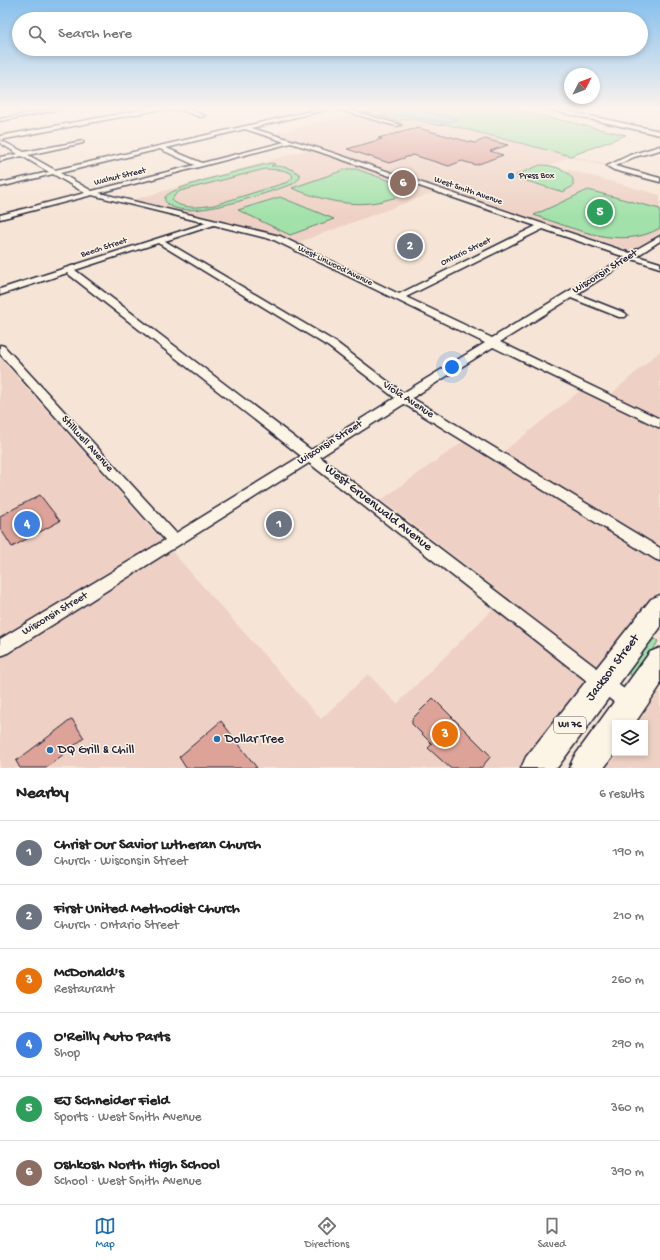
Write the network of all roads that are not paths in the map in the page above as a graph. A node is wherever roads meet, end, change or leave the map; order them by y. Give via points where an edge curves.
1 (5, 144) edge
2 (72, 144) edge
3 (179, 144) edge
4 (284, 144) edge
5 (297, 144) edge
6 (161, 148) junction
7 (660, 148) edge
8 (23, 154) junction
9 (0, 159) edge
10 (201, 165) junction
11 (54, 173) junction
12 (660, 180) edge
13 (0, 185) edge
14 (90, 193) junction
15 (0, 217) edge
16 (214, 223) junction
17 (543, 226) junction
18 (660, 238) edge
19 (158, 241) junction
20 (631, 256) junction
21 (660, 266) edge
22 (69, 270) junction
23 (0, 292) edge
24 (569, 294) junction
25 (398, 296) junction
26 (622, 316) dead end
27 (492, 342) junction
28 (0, 348) edge
29 (403, 398) junction
30 (660, 424) edge
31 (310, 455) junction
32 (175, 541) junction
33 (660, 555) edge
34 (660, 607) edge
35 (0, 648) edge
36 (660, 662) edge
37 (603, 683) junction
38 (621, 718) edge
39 (538, 768) edge
40 (584, 768) edge

1 - 8 street, West Linwood Avenue
2 - 8 street
3 - 6 street
4 - 10 street, Walnut Street
5 - 17 street, West Smith Avenue
6 - 10 street
6 - 11 street
7 - 12 street via 632,156 611,167
8 - 9 street
8 - 11 street, West Linwood Avenue
10 - 14 street, Walnut Street
11 - 13 street
11 - 14 street, West Linwood Avenue
14 - 15 street, Walnut Street
14 - 16 street, West Linwood Avenue
16 - 19 street, Beech Street
16 - 25 street, West Linwood Avenue via 277,238
17 - 20 street, West Smith Avenue
17 - 25 street, Ontario Street
18 - 20 street, Wisconsin Street
19 - 22 street, Beech Street
19 - 29 street, Viola Avenue via 334,345
20 - 21 street, West Smith Avenue
20 - 24 street, Wisconsin Street
22 - 23 street, Beech Street
22 - 31 street, West Gruenwald Avenue
24 - 26 street
24 - 27 street, Wisconsin Street
25 - 27 street, West Linwood Avenue
27 - 29 street, Wisconsin Street
27 - 30 street, West Linwood Avenue
28 - 32 street, Stillwell Avenue
29 - 31 street, Wisconsin Street
29 - 33 street, Viola Avenue
31 - 32 street, Wisconsin Street
31 - 37 street, West Gruenwald Avenue
32 - 35 street, Wisconsin Street
34 - 37 main road, Jackson Street / WI 76
36 - 38 main road
37 - 38 street, West Gruenwald Avenue
37 - 39 main road, Jackson Street / WI 76
38 - 40 main road

